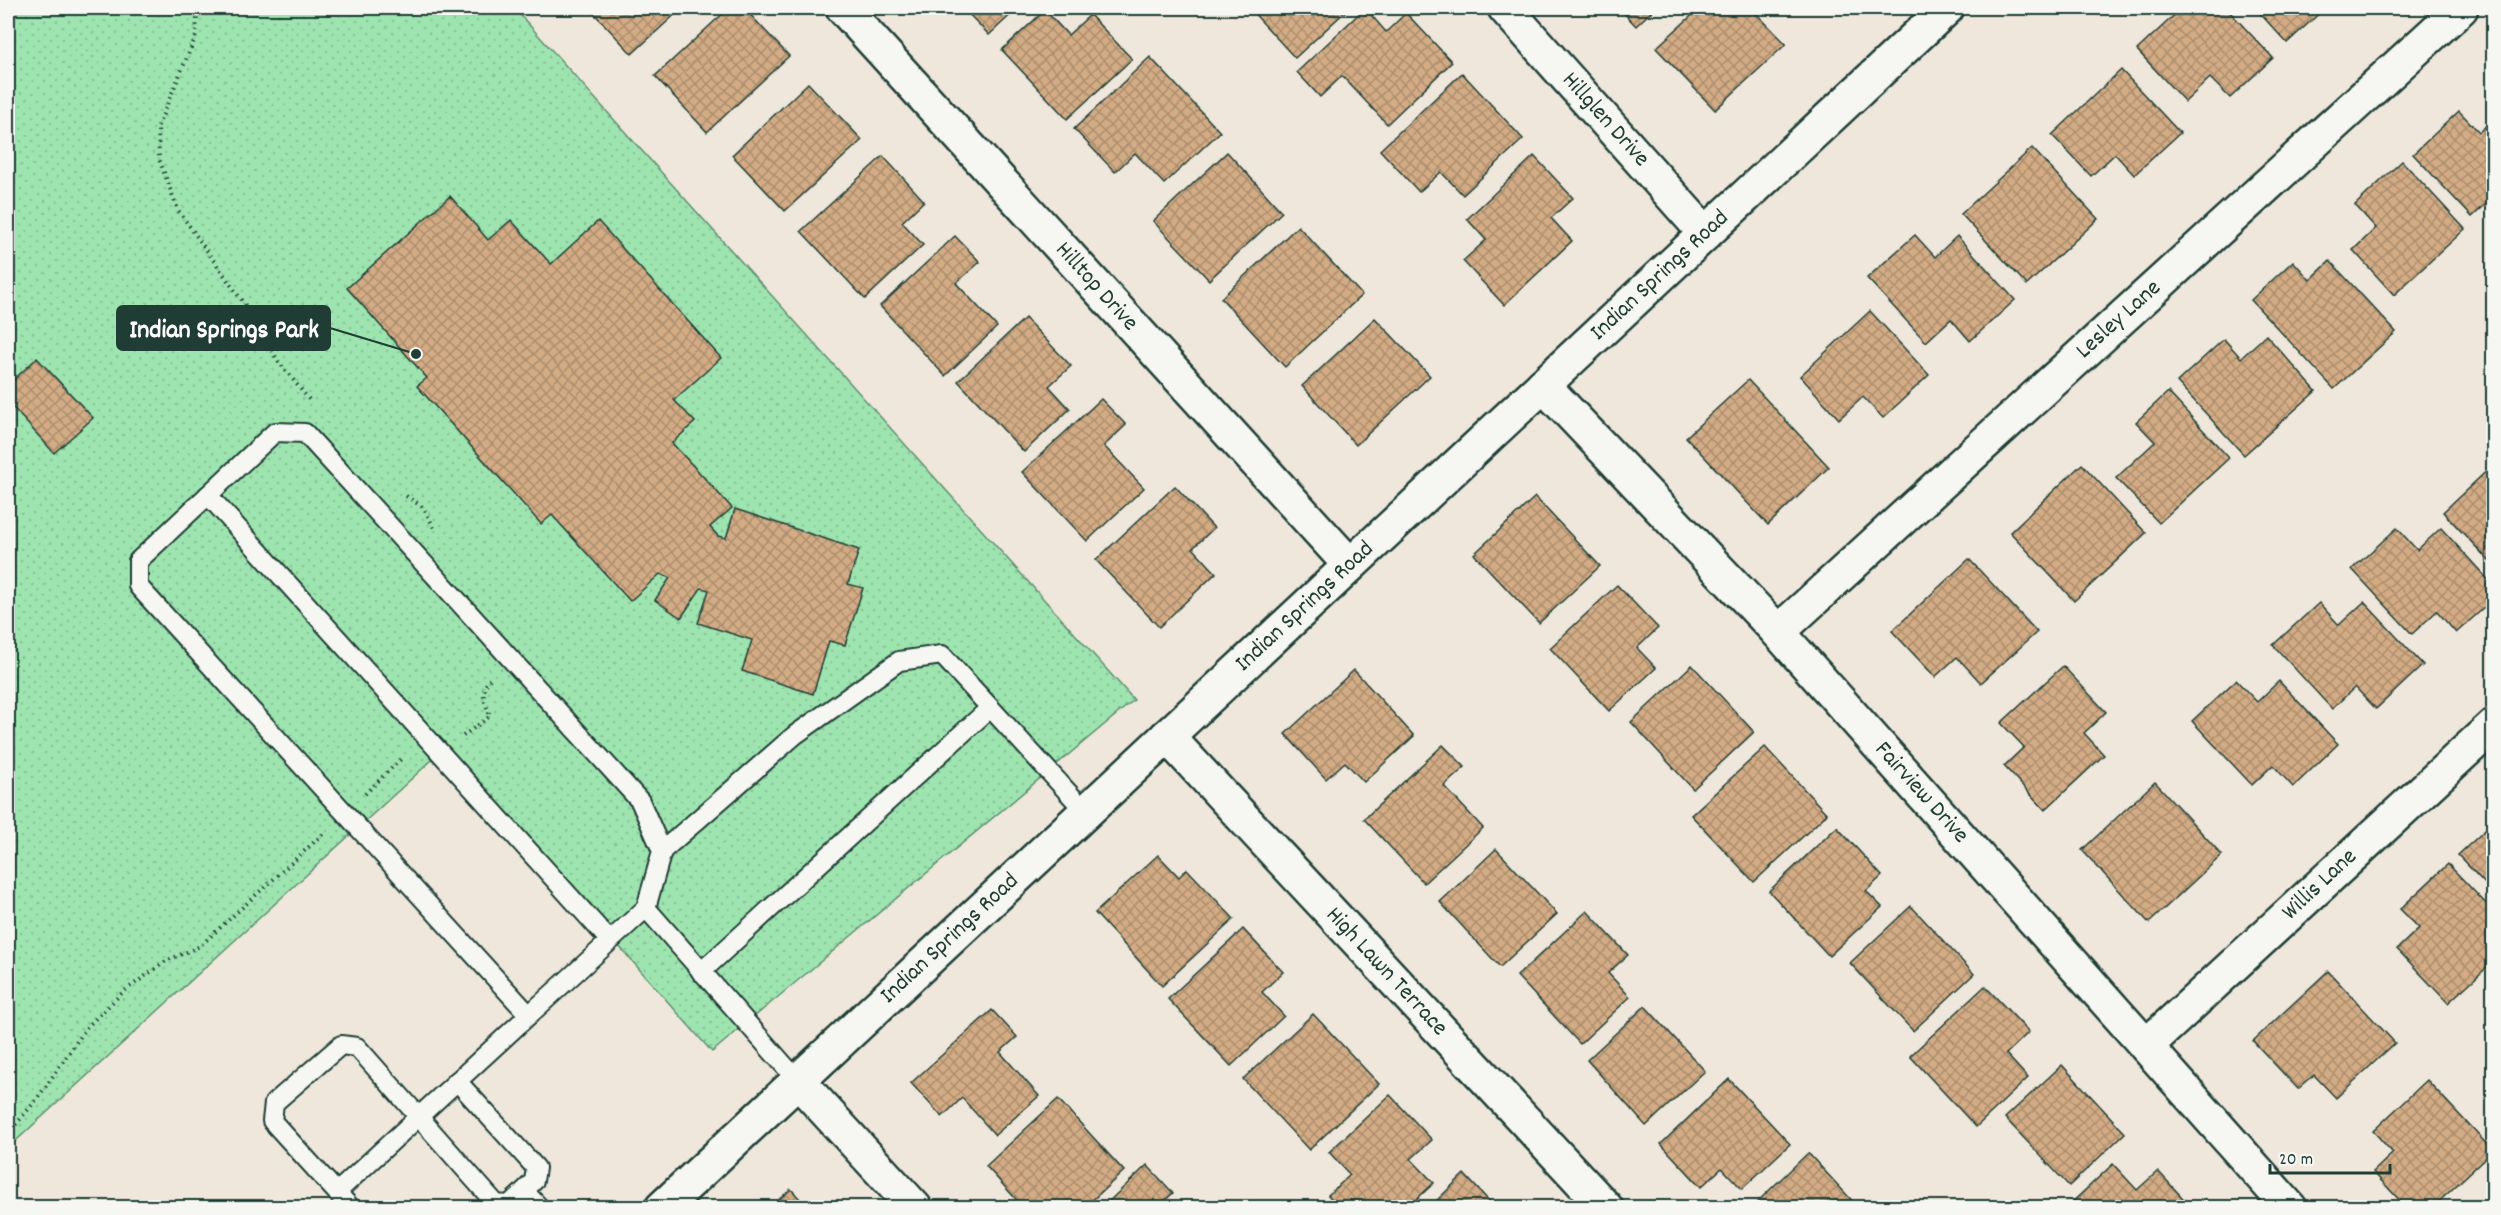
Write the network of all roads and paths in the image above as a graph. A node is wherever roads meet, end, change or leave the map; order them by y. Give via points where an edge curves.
1 (192, 8) edge
2 (843, 8) edge
3 (1505, 8) edge
4 (1947, 8) edge
5 (2461, 8) edge
6 (1705, 233) junction
7 (1543, 385) junction
8 (316, 407) dead end
9 (399, 491) dead end
10 (208, 495) junction
11 (437, 532) dead end
12 (1350, 565) junction
13 (1778, 632) junction
14 (508, 659) junction
15 (990, 708) junction
16 (2493, 724) edge
17 (1167, 736) junction
18 (433, 744) junction
19 (1086, 812) junction
20 (345, 813) junction
21 (662, 851) junction
22 (646, 908) junction
23 (610, 940) junction
24 (701, 972) junction
25 (529, 1015) junction
26 (2146, 1046) junction
27 (457, 1081) junction
28 (798, 1081) junction
29 (418, 1117) junction
30 (8, 1134) edge
31 (524, 1191) junction
32 (337, 1192) junction
33 (351, 1208) edge
34 (540, 1208) edge
35 (662, 1208) edge
36 (915, 1208) edge
37 (1606, 1208) edge
38 (2290, 1208) edge

1 - 8 path via 196,36 158,126 159,159 178,210 255,319 278,361
2 - 12 street, Hilltop Drive
3 - 6 street, Hillglen Drive
4 - 6 street, Indian Springs Road
5 - 13 street, Lesley Lane
6 - 7 street, Indian Springs Road
7 - 12 street, Indian Springs Road
7 - 13 street, Fairview Drive
9 - 11 path via 424,508
10 - 14 lane via 275,432 305,433
10 - 18 lane
10 - 20 lane via 138,561 138,586
12 - 17 street, Indian Springs Road
13 - 26 street, Fairview Drive
14 - 18 path via 485,684 483,696 490,716 446,747
14 - 21 lane via 640,801
15 - 19 lane
15 - 21 lane via 942,655 899,661 795,735
15 - 24 lane
16 - 26 street, Willis Lane
17 - 19 street, Indian Springs Road
17 - 37 street, High Lawn Terrace
18 - 20 path via 420,741
18 - 23 lane
19 - 28 street, Indian Springs Road
20 - 25 lane
20 - 30 path via 200,945 166,961 123,992 87,1027
21 - 22 lane
22 - 23 lane
22 - 24 lane
23 - 25 lane
24 - 28 lane
25 - 27 lane
26 - 38 street, Fairview Drive
27 - 29 lane
27 - 31 lane via 536,1168 534,1181
28 - 35 street, Indian Springs Road
28 - 36 street
29 - 31 lane via 496,1204 509,1205
29 - 32 lane
29 - 32 lane via 357,1047 340,1045 274,1103 272,1121
31 - 34 lane
32 - 33 lane

